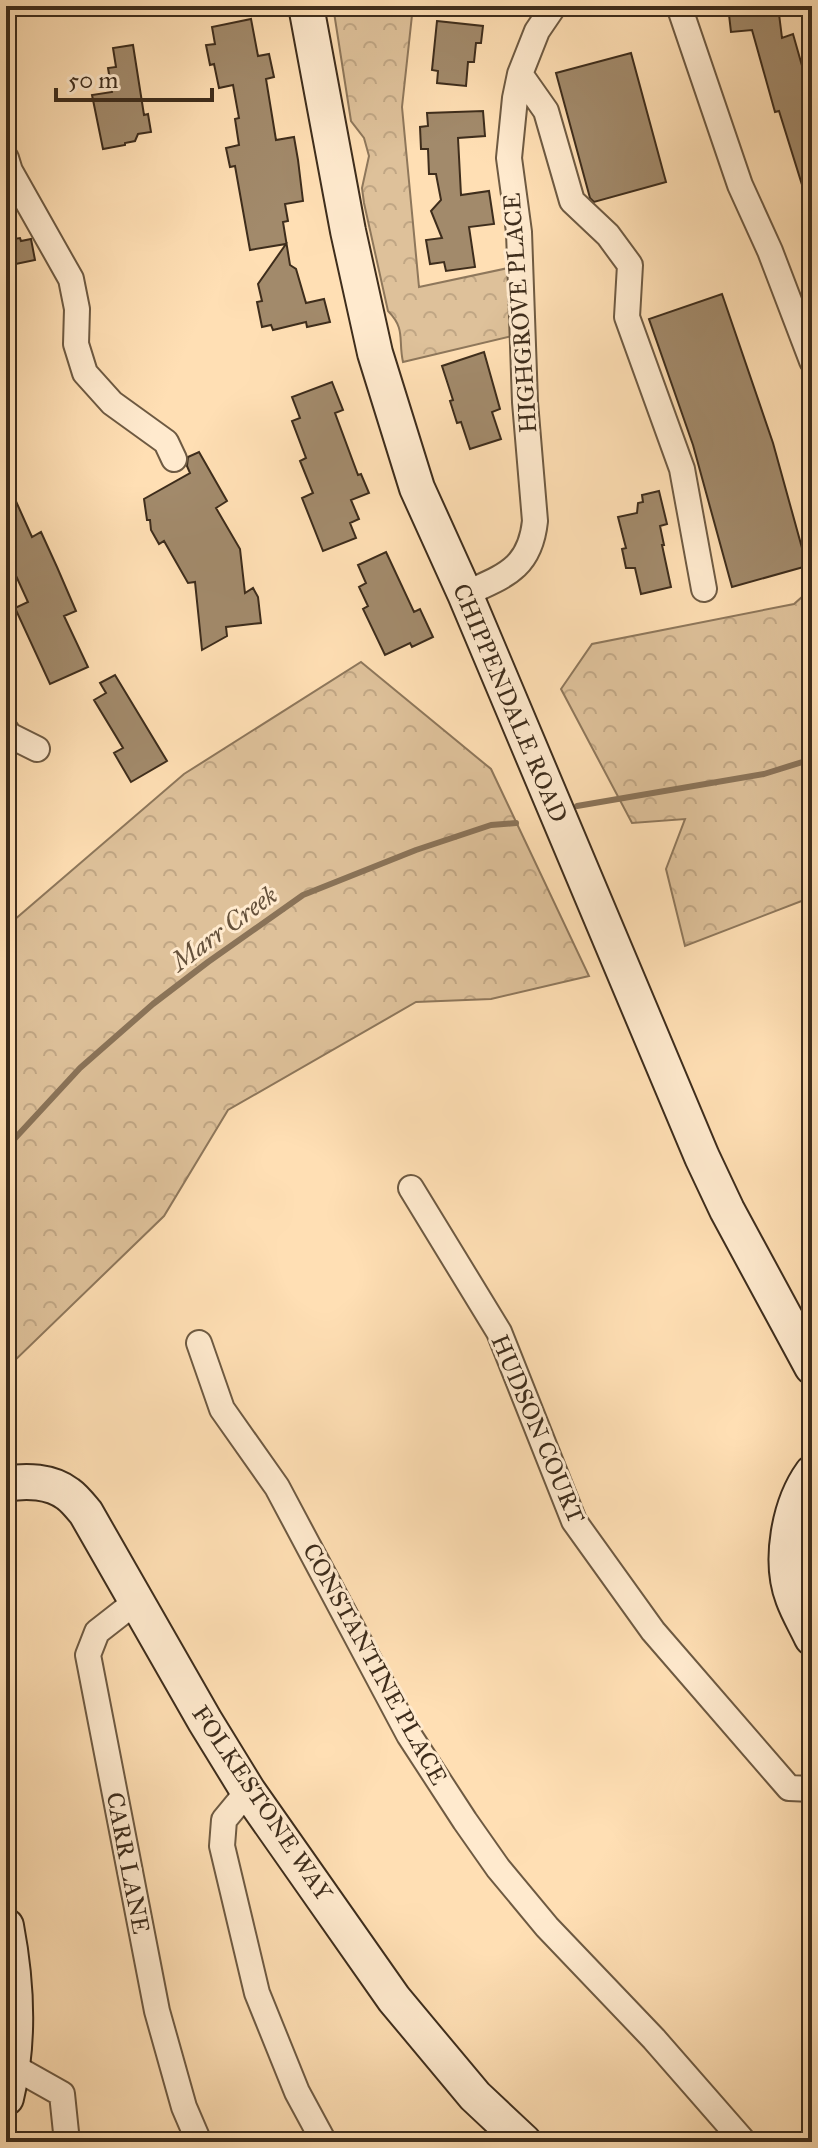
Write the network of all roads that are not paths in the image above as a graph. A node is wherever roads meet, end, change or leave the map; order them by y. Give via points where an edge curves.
1 (306, 6) edge
2 (554, 6) edge
3 (679, 6) edge
4 (520, 74) junction
5 (6, 158) edge
6 (812, 361) edge
7 (174, 459) dead end
8 (704, 589) dead end
9 (465, 594) junction
10 (6, 730) edge
11 (37, 749) dead end
12 (411, 1188) dead end
13 (199, 1343) dead end
14 (812, 1367) edge
15 (812, 1473) edge
16 (6, 1484) edge
17 (138, 1600) junction
18 (812, 1638) edge
19 (812, 1789) edge
20 (248, 1791) junction
21 (6, 1926) edge
22 (10, 2082) edge
23 (67, 2142) edge
24 (199, 2142) edge
25 (324, 2142) edge
26 (524, 2142) edge
27 (744, 2142) edge

1 - 9 street, CHIPPENDALE ROAD via 375,353 417,488
2 - 4 street, HIGHGROVE PLACE via 537,31
3 - 6 street via 740,185
4 - 8 street via 546,111 572,201 630,265 627,317 682,469
4 - 9 street, HIGHGROVE PLACE via 509,158 519,232 535,521 530,548 517,567
5 - 7 street via 71,279 76,344 85,373 112,403 166,442
9 - 14 street, CHIPPENDALE ROAD via 702,1157
10 - 11 street
12 - 19 street, HUDSON COURT via 499,1332 574,1521 653,1631 789,1788
13 - 27 street, CONSTANTINE PLACE via 222,1409 277,1487 409,1735 465,1821 547,1927
15 - 18 street via 790,1528 786,1562 792,1596
16 - 17 street, FOLKESTONE WAY via 25,1480 68,1494 86,1513
17 - 20 street, FOLKESTONE WAY
17 - 24 street, CARR LANE via 97,1632 88,1655 157,2011
20 - 25 street via 224,1820 222,1846 257,1993 297,2092
20 - 26 street, FOLKESTONE WAY via 394,1999 475,2096
21 - 22 street via 17,2027
22 - 23 street via 62,2094

